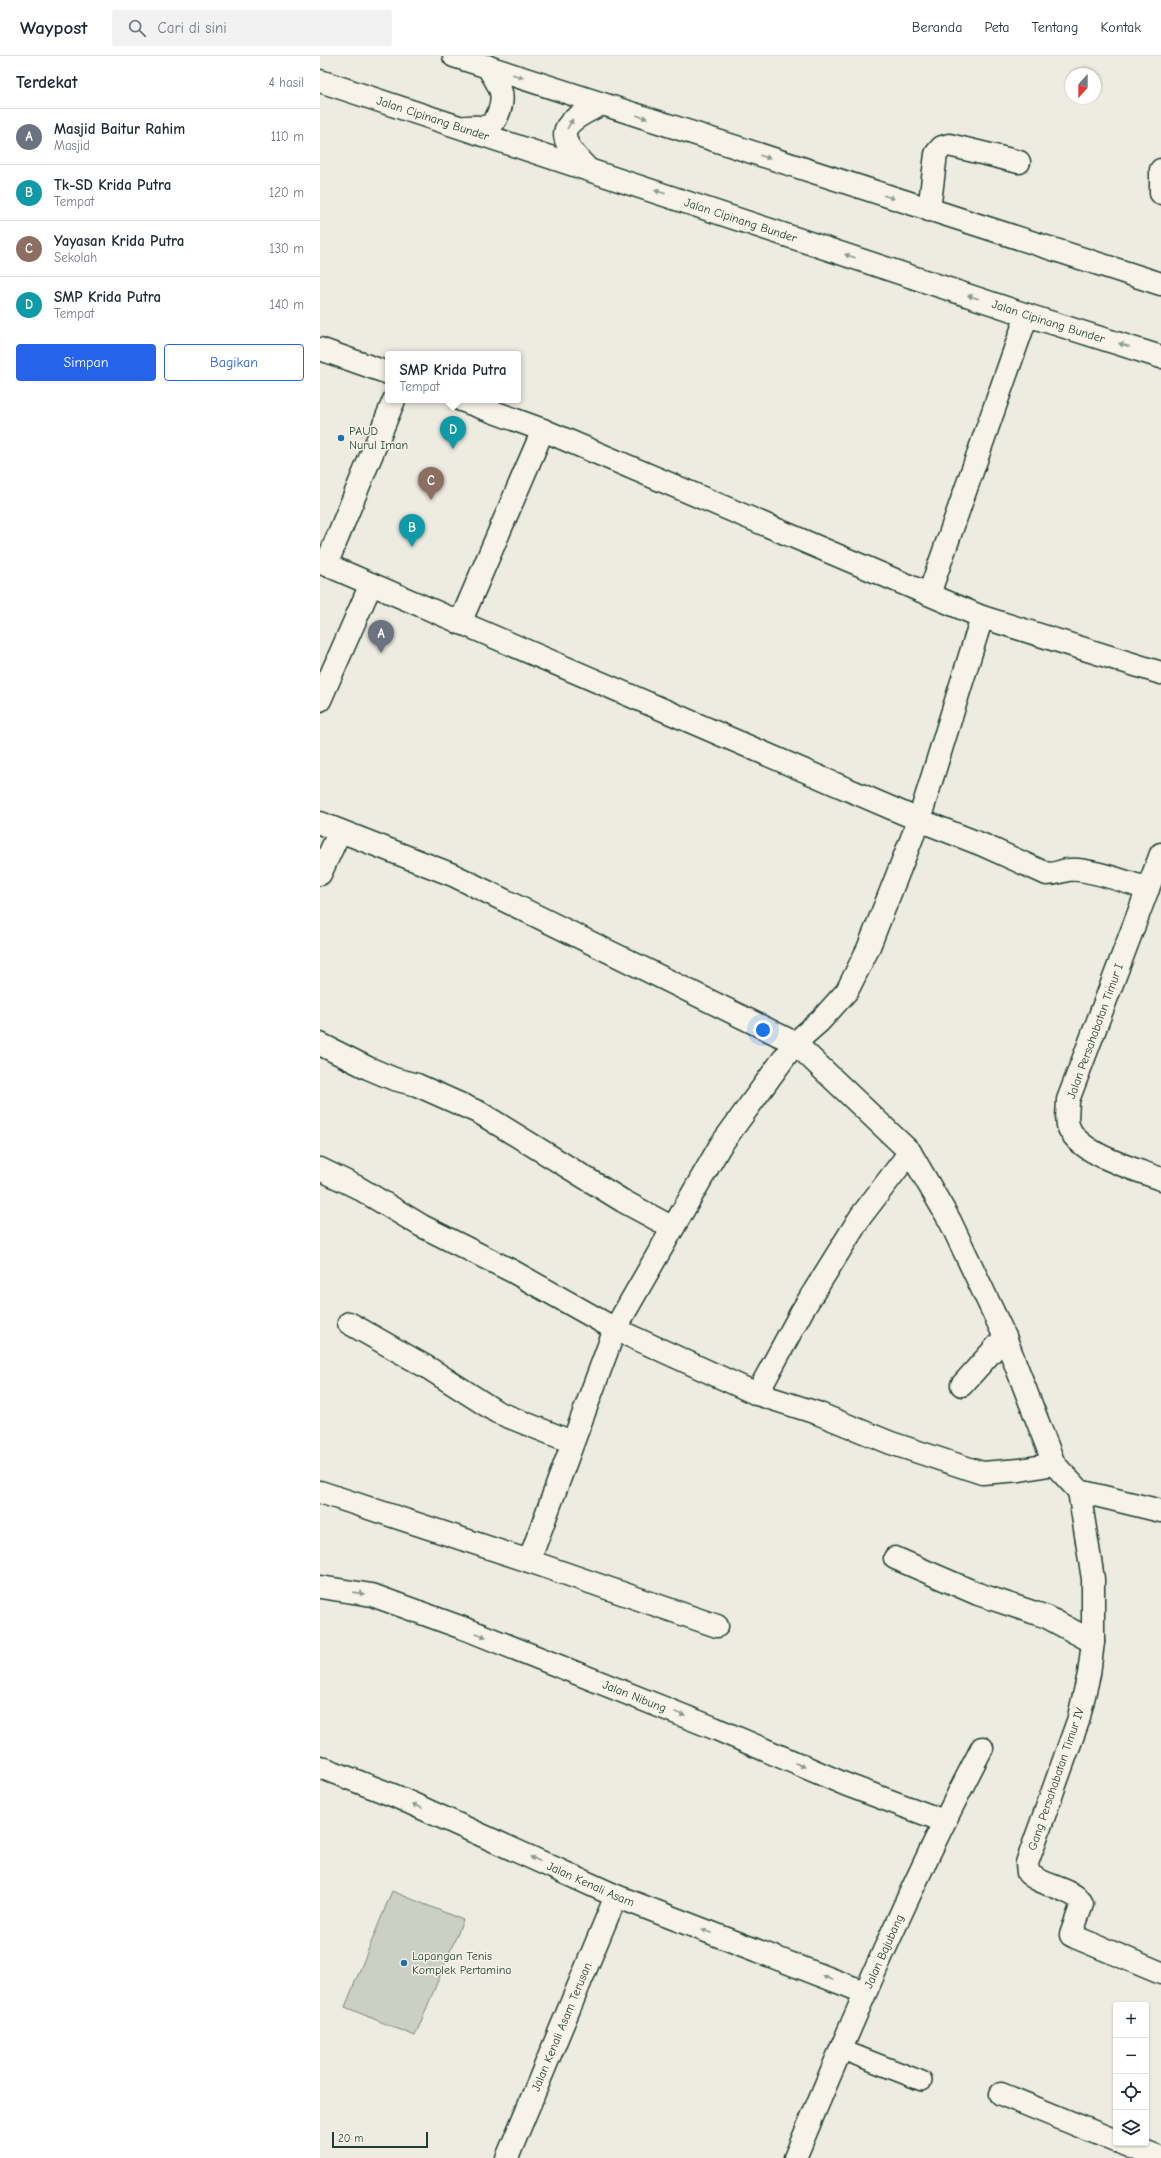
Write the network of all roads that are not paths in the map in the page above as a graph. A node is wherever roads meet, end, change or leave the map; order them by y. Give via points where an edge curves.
1 (454, 56) edge
2 (487, 66) junction
3 (320, 82) edge
4 (602, 104) junction
5 (462, 127) junction
6 (1019, 162) dead end
7 (587, 168) junction
8 (1161, 170) edge
9 (1161, 193) edge
10 (929, 210) junction
11 (1161, 284) edge
12 (1027, 315) junction
13 (320, 349) edge
14 (1161, 357) edge
15 (385, 372) edge
16 (393, 403) edge
17 (470, 403) edge
18 (543, 430) junction
19 (323, 564) edge
20 (371, 584) junction
21 (929, 594) junction
22 (982, 618) junction
23 (460, 623) junction
24 (1161, 673) edge
25 (320, 700) edge
26 (920, 820) junction
27 (320, 823) edge
28 (340, 831) junction
29 (1161, 856) edge
30 (320, 874) edge
31 (1148, 888) junction
32 (795, 1043) junction
33 (320, 1044) edge
34 (910, 1152) junction
35 (320, 1169) edge
36 (1161, 1179) edge
37 (673, 1228) junction
38 (349, 1323) dead end
39 (615, 1329) junction
40 (1005, 1337) junction
41 (962, 1385) dead end
42 (758, 1394) junction
43 (572, 1442) junction
44 (1054, 1464) junction
45 (320, 1492) edge
46 (1079, 1492) junction
47 (1161, 1511) edge
48 (894, 1558) dead end
49 (529, 1561) junction
50 (320, 1587) edge
51 (717, 1626) dead end
52 (1093, 1642) junction
53 (982, 1748) dead end
54 (320, 1767) edge
55 (944, 1821) junction
56 (616, 1896) junction
57 (1161, 1973) edge
58 (864, 1992) junction
59 (840, 2049) junction
60 (922, 2081) dead end
61 (1001, 2094) dead end
62 (1113, 2139) edge
63 (1129, 2146) edge
64 (508, 2158) edge
65 (795, 2158) edge
66 (1159, 2158) edge

1 - 2 street
2 -> 4 street
2 - 5 street via 501,89 503,99 499,113 494,123 488,126
3 - 5 street, Jalan Cipinang Bunder
7 -> 4 street via 572,153 565,141 567,127 576,116
4 -> 10 street
5 - 7 street, Jalan Cipinang Bunder
6 - 10 street via 949,145 942,147 936,154
12 -> 7 street, Jalan Cipinang Bunder
8 - 9 street
10 - 11 street
14 -> 12 street, Jalan Cipinang Bunder
12 - 21 street
13 - 15 street
16 - 19 street
17 - 18 street
18 - 21 street
18 - 23 street
19 - 20 street
20 - 23 street
20 - 25 street
21 - 22 street
22 - 24 street
22 - 26 street
23 - 26 street
26 - 31 street via 1047,874 1059,874 1068,870 1084,871
26 - 32 street via 868,948 847,991 820,1021
27 - 28 street
28 - 30 street
28 - 32 street via 453,875
29 - 31 street, Jalan Persahabatan Timur I
31 - 36 street, Jalan Persahabatan Timur I via 1068,1100 1068,1125 1078,1142 1101,1156
32 - 34 street
32 - 37 street via 720,1146
33 - 37 street via 368,1068 417,1085 480,1113 623,1201
34 - 40 street via 950,1221
34 - 42 street via 861,1216 802,1311
35 - 39 street
37 - 39 street
38 - 43 street via 430,1369 497,1412
39 - 42 street
39 - 43 street
40 - 41 street
40 - 44 street
42 - 44 street via 982,1473
43 - 49 street
44 - 46 street
45 - 49 street
46 - 47 street
46 - 52 street, Gang Persahabatan Timur IV via 1093,1579
48 - 52 street via 978,1594 1047,1617
49 - 51 street
50 -> 55 street, Jalan Nibung via 372,1595 472,1631 714,1728 847,1785
52 - 57 street, Gang Persahabatan Timur IV via 1089,1674 1078,1721 1027,1863 1028,1873 1035,1880 1075,1895 1080,1900 1082,1904 1071,1935
53 - 55 street, Jalan Bajubang
56 -> 54 street, Jalan Kenali Asam via 395,1796
55 - 58 street, Jalan Bajubang
58 -> 56 street, Jalan Kenali Asam
56 - 64 street, Jalan Kenali Asam Terusan
58 - 59 street, Jalan Bajubang
59 - 60 lane
59 - 65 street, Jalan Bajubang
61 - 62 street
63 - 66 street

